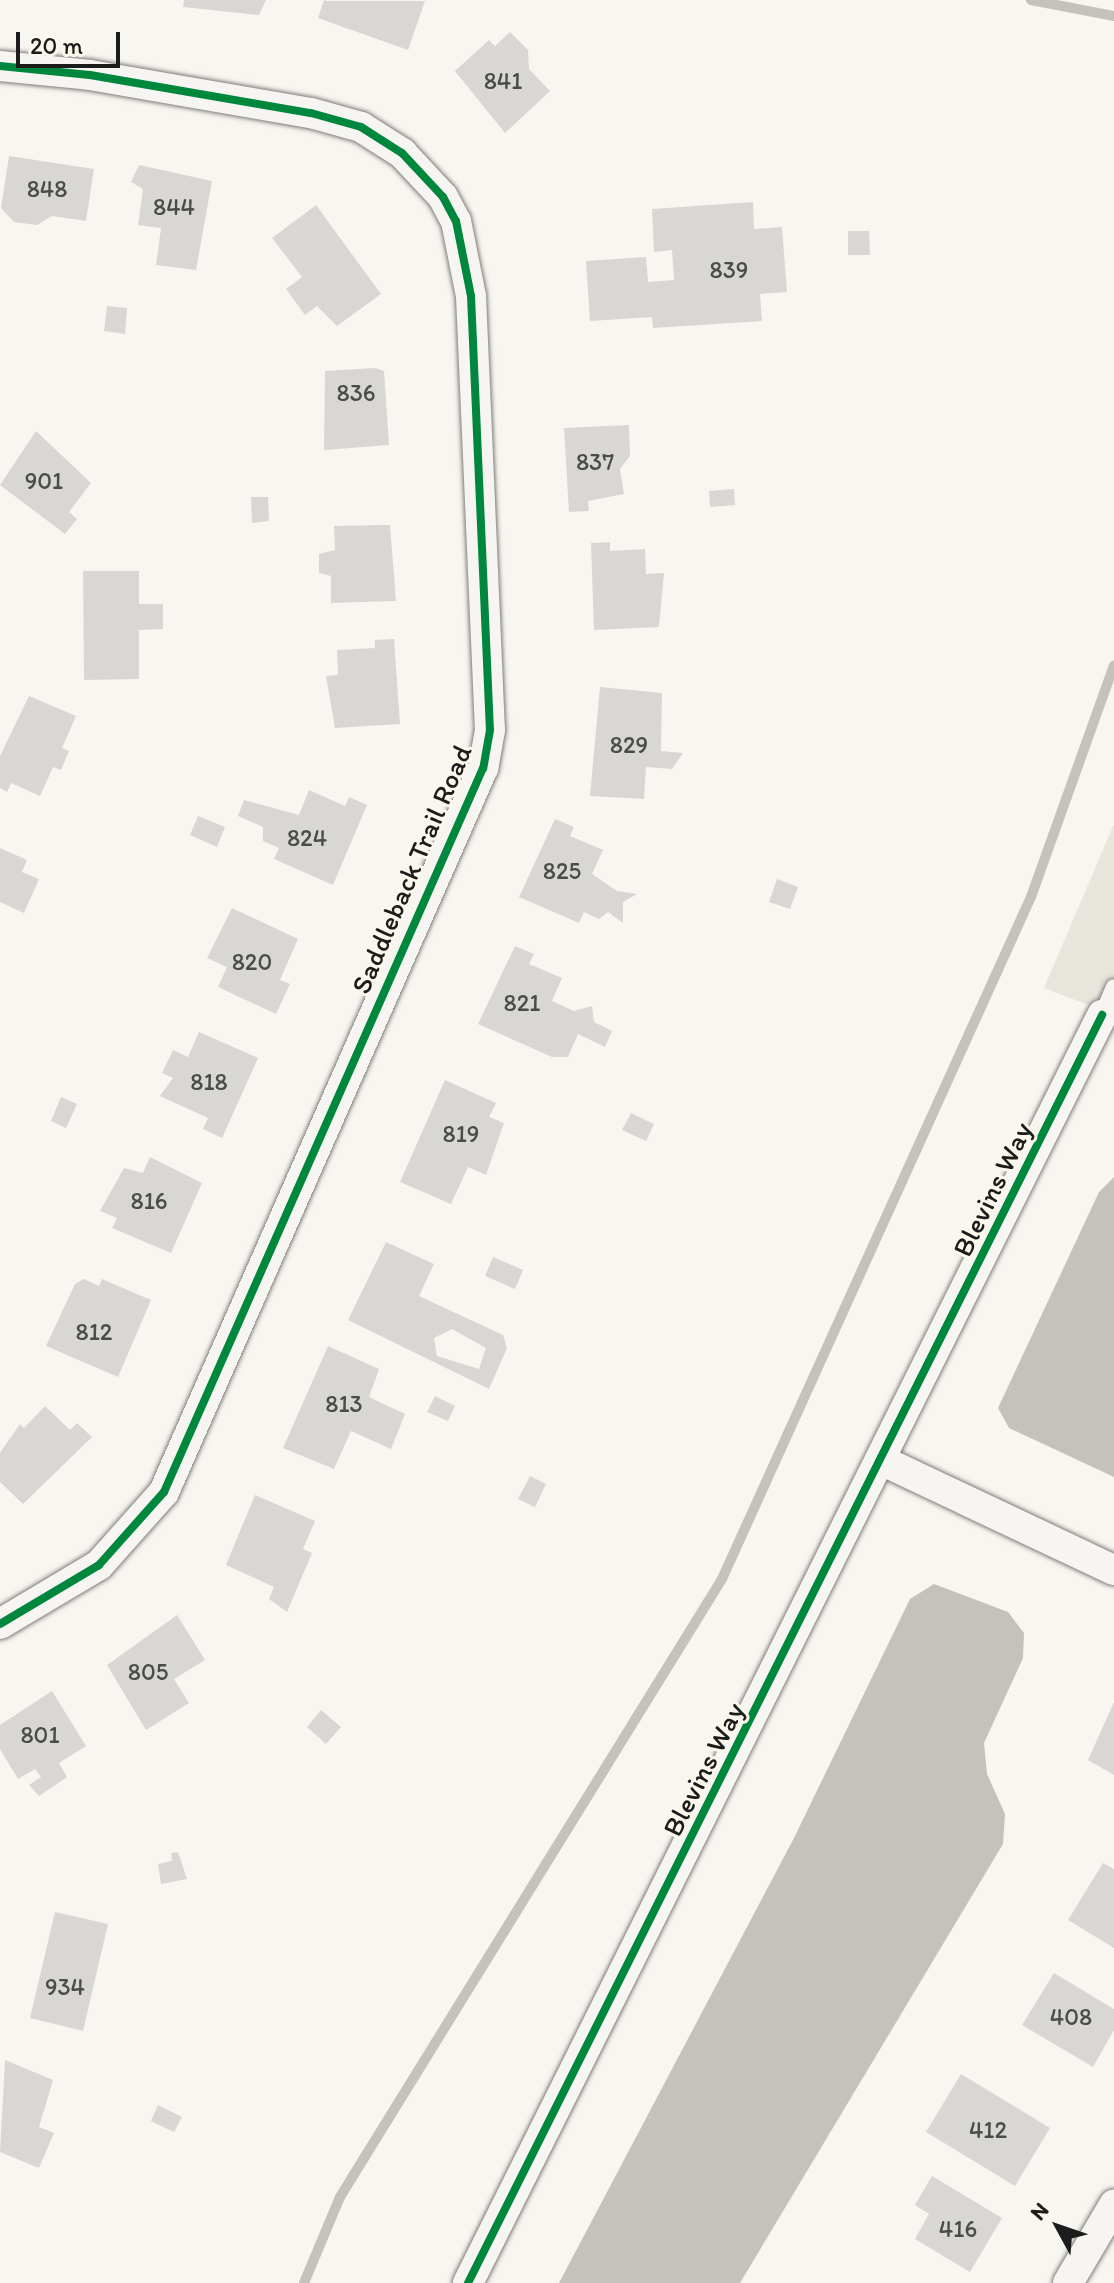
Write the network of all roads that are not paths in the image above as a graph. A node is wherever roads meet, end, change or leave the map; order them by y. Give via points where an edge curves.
1 (0, 66) edge
2 (1114, 987) edge
3 (1102, 1015) joint
4 (883, 1461) junction
5 (1114, 1570) edge
6 (0, 1624) edge
7 (1114, 2205) edge
8 (468, 2283) edge
9 (1068, 2283) edge

1 - 6 street, Saddleback Trail Road via 90,75 324,116 361,127 402,153 443,197 463,244 471,296 490,730 483,768 164,1492 99,1565
2 - 3 lane
3 - 4 street, Blevins Way
4 - 5 street
4 - 8 street, Blevins Way
7 - 9 street

